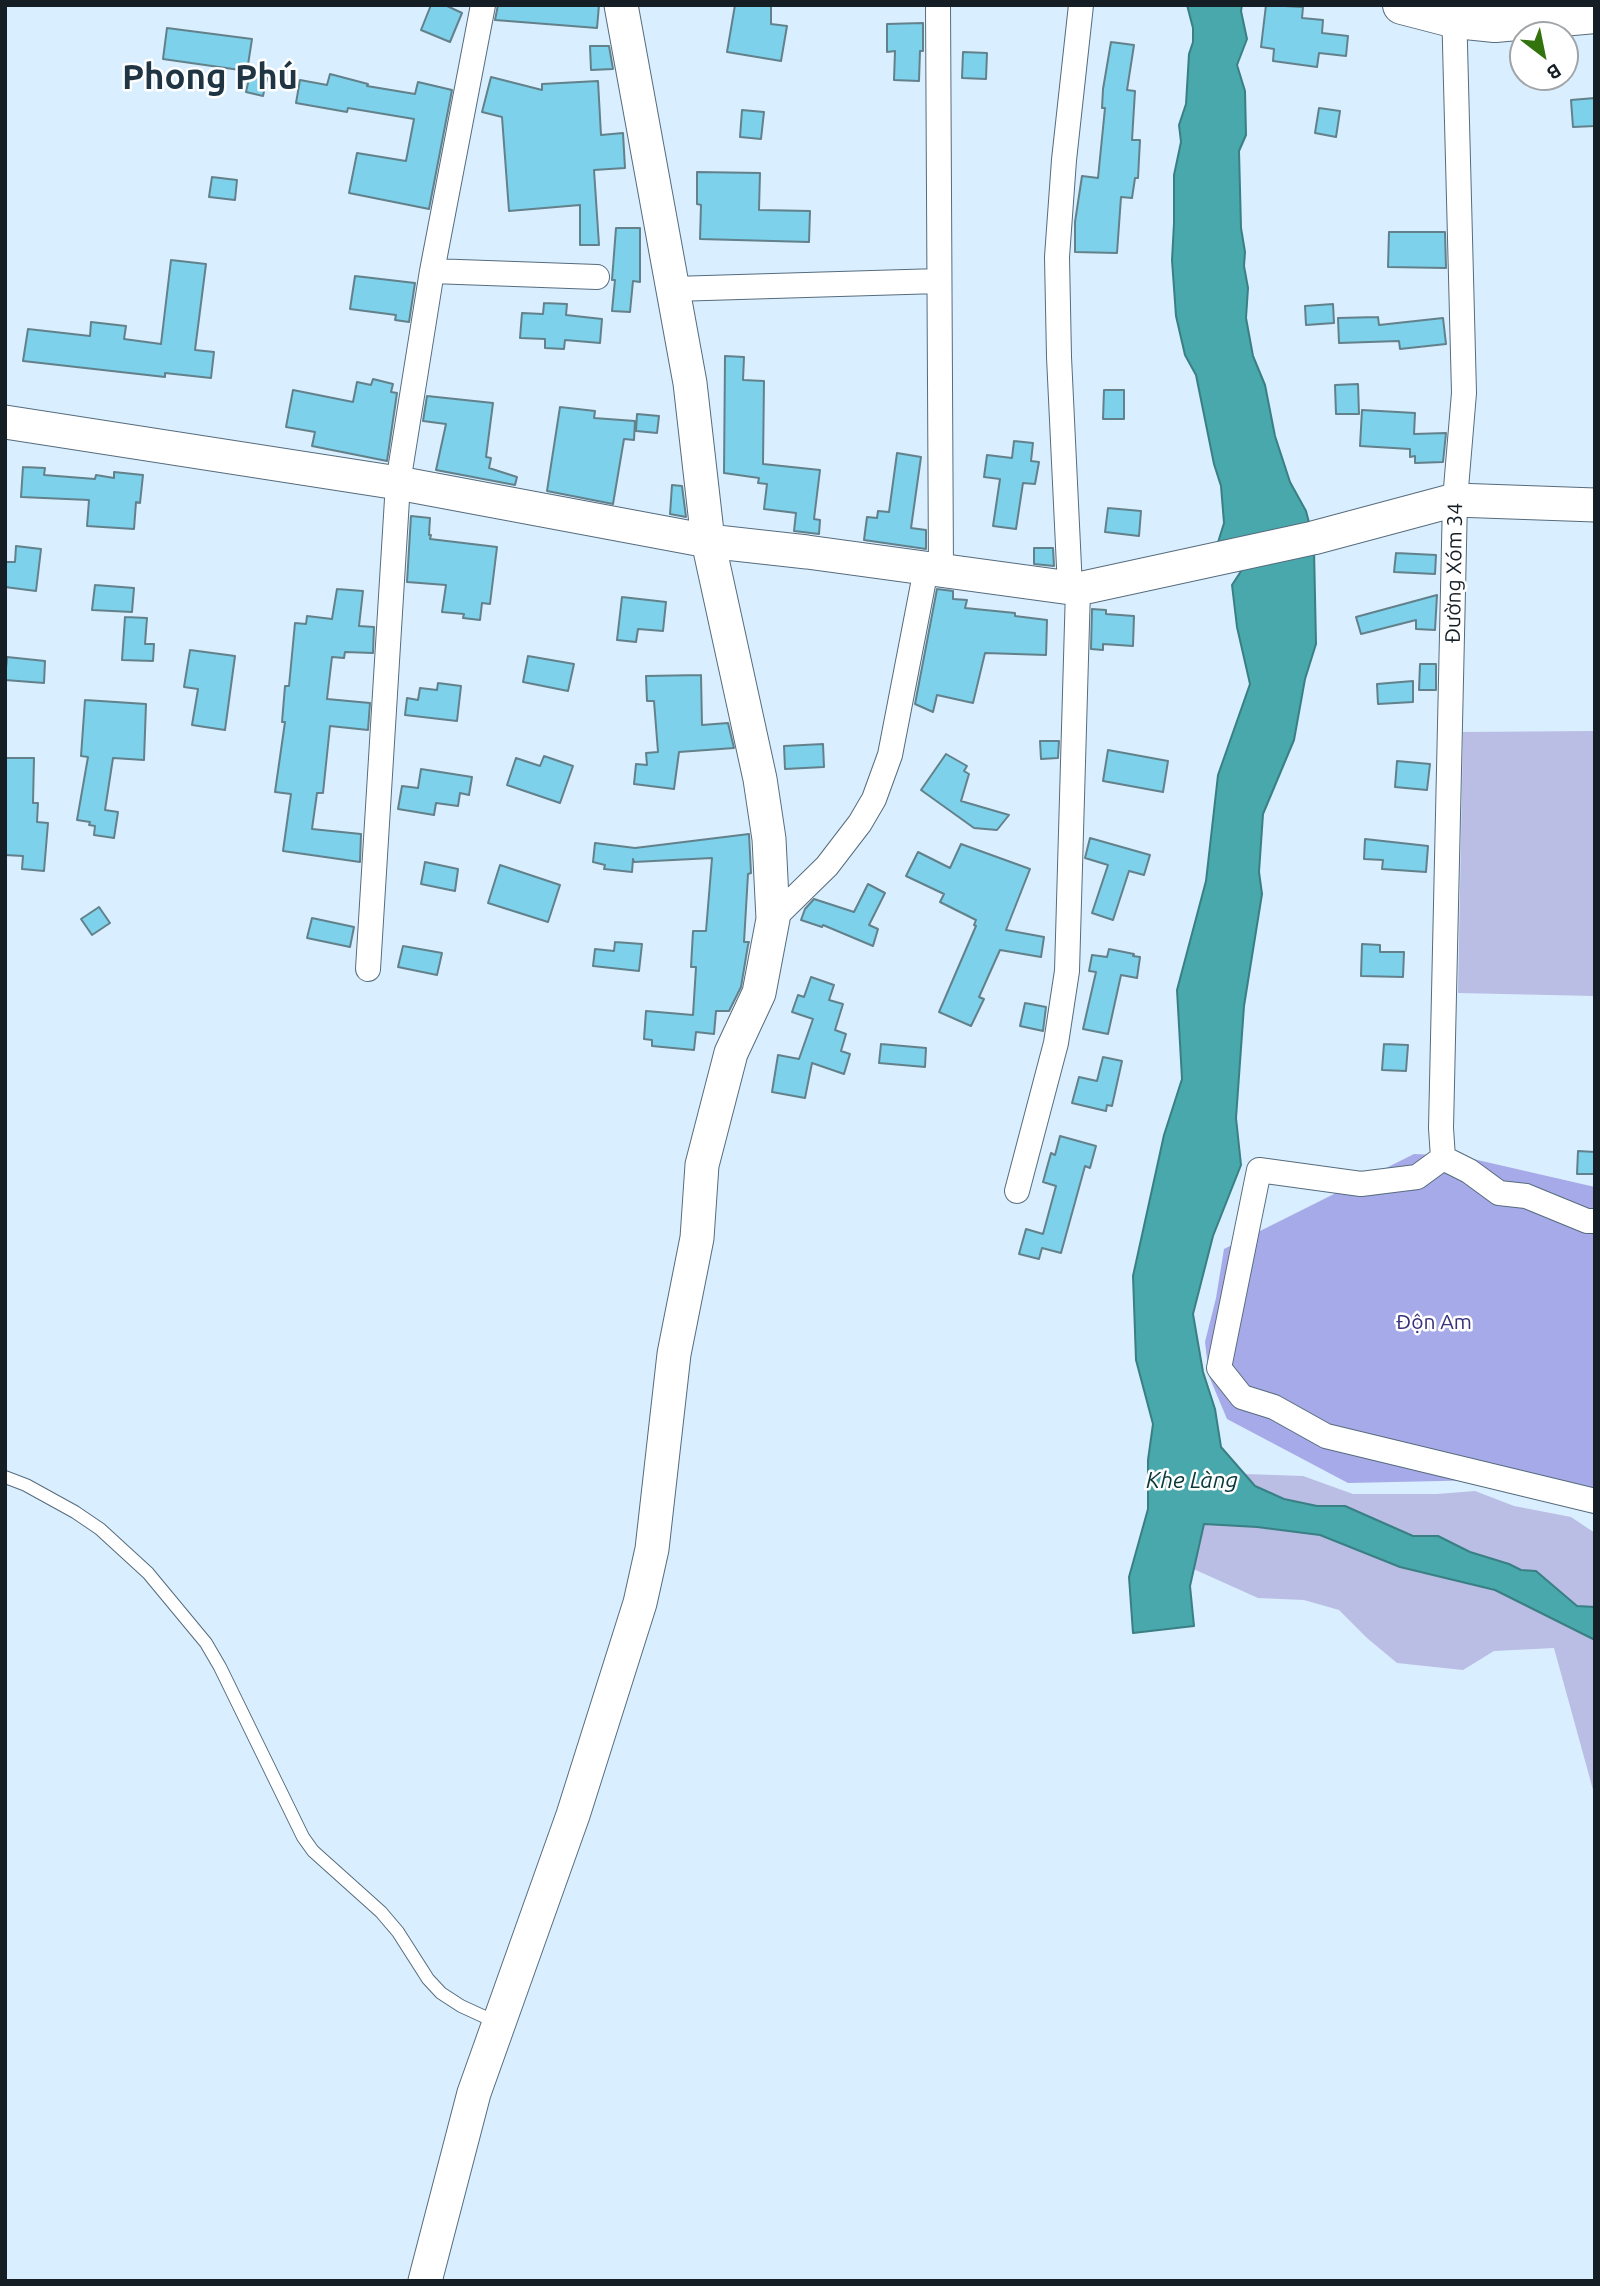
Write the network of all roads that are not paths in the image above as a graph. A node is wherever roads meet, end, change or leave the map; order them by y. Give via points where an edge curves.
1 (483, 5) edge
2 (621, 5) edge
3 (938, 5) edge
4 (1081, 5) edge
5 (1402, 5) edge
6 (1455, 12) edge
7 (1595, 14) edge
8 (432, 271) junction
9 (597, 277) dead end
10 (939, 281) junction
11 (673, 289) junction
12 (5, 422) edge
13 (398, 483) junction
14 (1455, 500) junction
15 (1595, 505) edge
16 (708, 541) junction
17 (934, 570) junction
18 (1074, 589) junction
19 (773, 919) junction
20 (368, 969) dead end
21 (1443, 1158) junction
22 (1017, 1191) dead end
23 (1595, 1221) edge
24 (5, 1477) edge
25 (1595, 1501) edge
26 (498, 2024) junction
27 (425, 2281) edge

1 - 8 street
2 - 11 street
3 - 10 street
4 - 18 street via 1057,257
5 - 6 main road
6 - 7 main road via 1495,23
6 - 14 street, Đường Xóm 34 via 1464,393
8 - 9 street
8 - 13 street
10 - 11 street
10 - 17 street
11 - 16 street via 691,383
12 - 13 street
13 - 16 street
13 - 20 street
14 - 15 street
14 - 18 street via 1212,562
14 - 21 street, Đường Xóm 34
16 - 17 street
16 - 19 street via 762,791
17 - 18 street
17 - 19 street via 890,755 874,799 827,866
18 - 22 street via 1067,971 1056,1043
19 - 26 street via 759,993 731,1053 702,1165 652,1549 640,1603 573,1815
21 - 23 street via 1499,1193 1526,1196 1587,1222
21 - 25 street via 1417,1177 1362,1184 1259,1170 1220,1368 1242,1397 1274,1407 1326,1436
24 - 26 lane via 75,1512 148,1573 206,1643 313,1851 381,1912 441,1993
26 - 27 street via 474,2094

